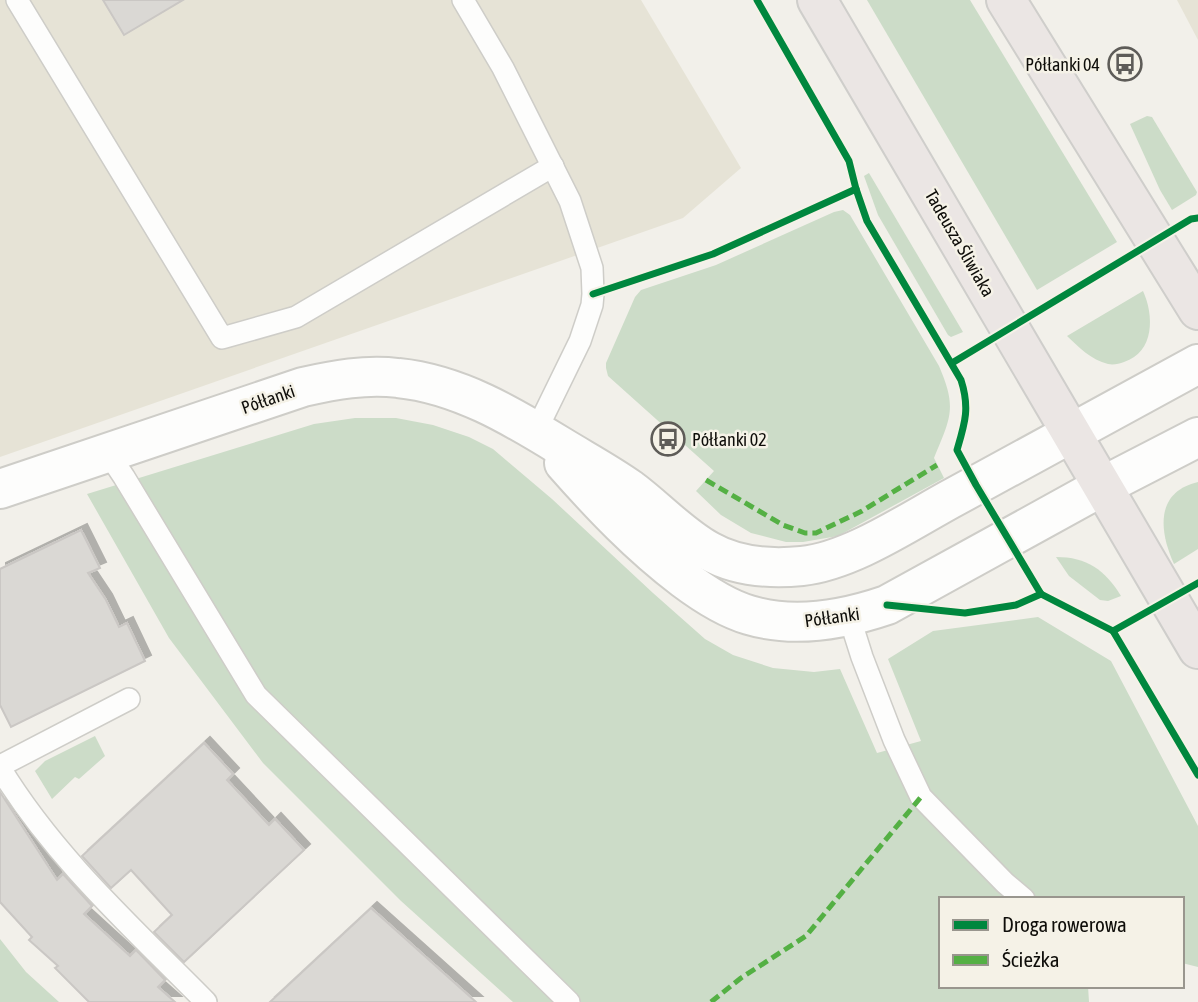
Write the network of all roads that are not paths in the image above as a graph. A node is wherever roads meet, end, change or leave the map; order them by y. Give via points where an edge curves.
1 (18, 0) edge
2 (463, 0) edge
3 (817, 0) edge
4 (1006, 0) edge
5 (553, 166) junction
6 (1198, 310) edge
7 (1198, 364) edge
8 (536, 431) junction
9 (1071, 432) junction
10 (1198, 437) edge
11 (108, 453) junction
12 (1103, 486) junction
13 (0, 489) edge
14 (849, 616) junction
15 (1198, 649) edge
16 (129, 699) dead end
17 (0, 767) edge
18 (1022, 897) edge
19 (206, 1002) edge
20 (569, 1002) edge

1 - 5 lane via 222,338 296,317
2 - 5 lane
3 - 9 main road, Tadeusza Śliwiaka
4 - 6 main road
5 - 8 lane via 592,268 593,294 580,341
7 - 9 street, Półłanki
8 - 9 street, Półłanki via 629,488 710,552 772,568 821,563 855,550
8 - 11 street, Półłanki via 431,384 368,377 303,387
8 - 14 street, Półłanki via 606,510 657,557 720,603 750,616 778,621
9 - 12 main road, Tadeusza Śliwiaka
10 - 12 street, Półłanki
11 - 13 street, Półłanki
11 - 20 lane via 256,695
12 - 14 street, Półłanki via 887,605
12 - 15 main road, Tadeusza Śliwiaka
14 - 18 lane via 894,740 921,797
16 - 17 lane
17 - 19 lane via 21,802 78,873

